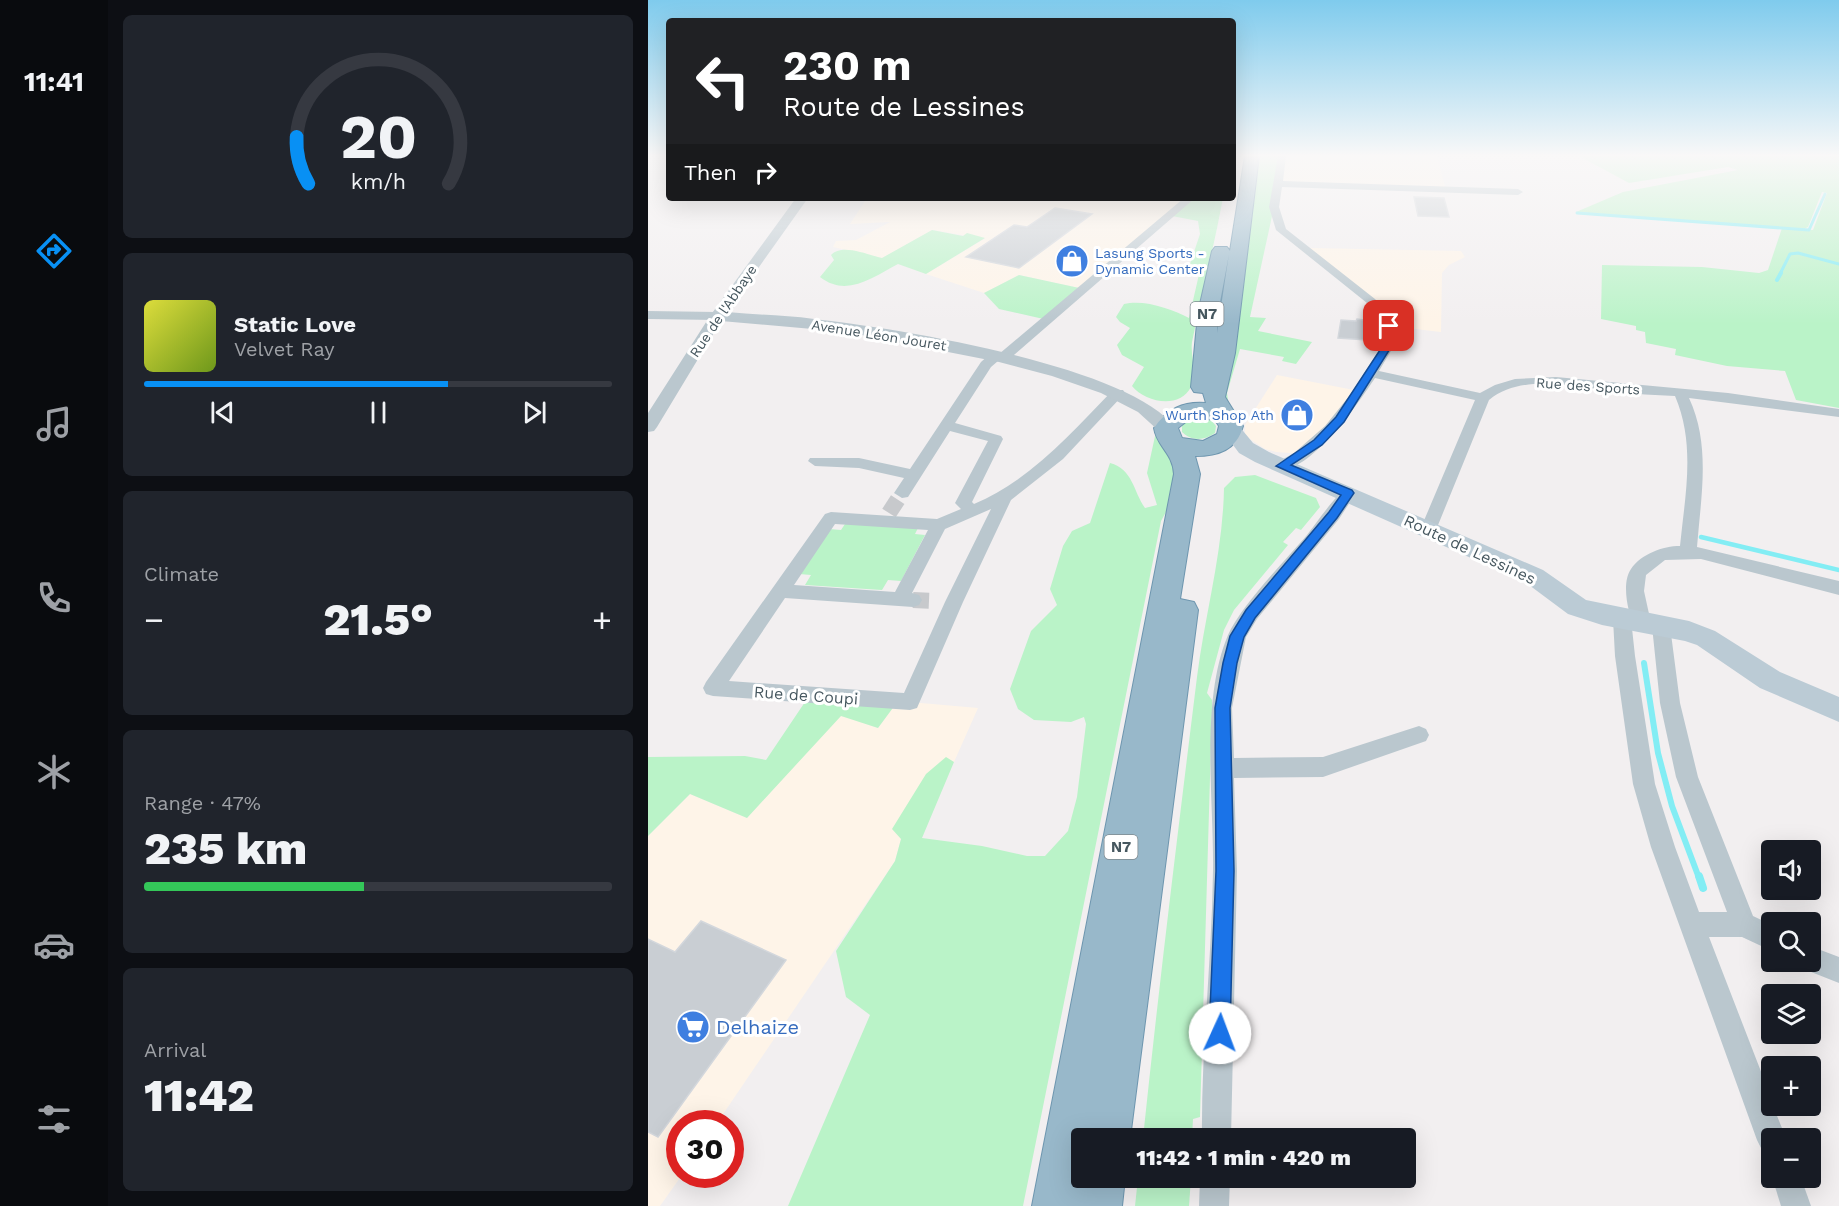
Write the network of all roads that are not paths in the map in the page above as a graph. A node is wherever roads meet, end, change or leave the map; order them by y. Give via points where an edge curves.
1 (792, 212) edge
2 (1176, 212) edge
3 (1228, 212) edge
4 (1244, 212) edge
5 (1276, 212) edge
6 (648, 315) edge
7 (717, 316) junction
8 (999, 357) junction
9 (1371, 373) junction
10 (1118, 393) junction
11 (1680, 393) junction
12 (1483, 398) junction
13 (1839, 412) edge
14 (946, 425) junction
15 (648, 427) edge
16 (1199, 429) junction
17 (815, 460) dead end
18 (1271, 461) junction
19 (914, 476) junction
20 (902, 493) tunnel mouth
21 (1348, 493) junction
22 (1005, 497) junction
23 (972, 510) junction
24 (939, 525) junction
25 (1428, 530) junction
26 (1688, 552) junction
27 (1839, 588) edge
28 (782, 591) junction
29 (1642, 623) junction
30 (1839, 710) edge
31 (1419, 735) dead end
32 (1223, 768) junction
33 (1744, 925) junction
34 (1761, 934) edge
35 (1695, 935) junction
36 (1821, 963) edge
37 (1839, 970) edge
38 (1107, 1128) edge
39 (1216, 1128) edge
40 (1767, 1128) edge
41 (1099, 1188) edge
42 (1215, 1188) edge
43 (1789, 1188) edge
44 (1058, 1206) edge
45 (1096, 1206) edge
46 (1214, 1206) edge
47 (1796, 1206) edge

1 - 7 street, Rue de l'Abbaye
2 - 8 street
3 - 16 highway, N7 via 1208,313 1198,397
4 - 16 highway, N7 via 1224,353 1214,397
5 - 9 street via 1281,231 1371,301 1386,320 1389,344
6 - 7 street, Avenue Léon Jouret
7 - 8 street, Avenue Léon Jouret via 814,323 914,338
7 - 15 street, Rue de l'Abbaye
8 - 10 street, Avenue Léon Jouret
8 - 14 street via 986,365
9 - 12 street
9 - 18 street via 1330,432 1303,454
10 - 16 street, Avenue Léon Jouret via 1160,419
10 - 22 street, Rue de Coupi via 1058,456
11 - 12 street, Rue des Sports via 1533,382 1507,385
11 - 13 street, Rue des Sports
11 - 26 street via 1694,435
12 - 25 street
14 - 19 street
14 - 23 street via 996,439 963,503
16 - 18 main road, Route de Lessines
16 - 38 highway, N7 via 1200,478 1192,548
16 - 44 highway, N7 via 1185,457 1187,474
17 - 19 street via 859,464
18 - 21 main road, Route de Lessines
19 - 20 street
21 - 25 main road, Route de Lessines
21 - 32 street via 1237,636 1222,708
22 - 23 street, Rue de Coupi
22 - 28 street, Rue de Coupi via 945,601 910,702 713,688
23 - 24 street, Rue de Coupi
24 - 28 street, Rue de Coupi via 887,517 831,518
24 - 28 street via 906,599
25 - 29 main road, Route de Lessines via 1534,576 1577,607
26 - 27 street
26 - 29 street via 1660,555 1638,572 1635,591
29 - 30 main road, Route de Lessines via 1706,638 1770,680
29 - 33 street via 1670,703 1687,777
29 - 35 street via 1625,656 1642,777
31 - 32 street via 1323,767
32 - 39 street via 1225,871
33 - 34 street
33 - 35 street
35 - 40 street
36 - 37 street
41 - 45 highway
42 - 46 street
43 - 47 street

